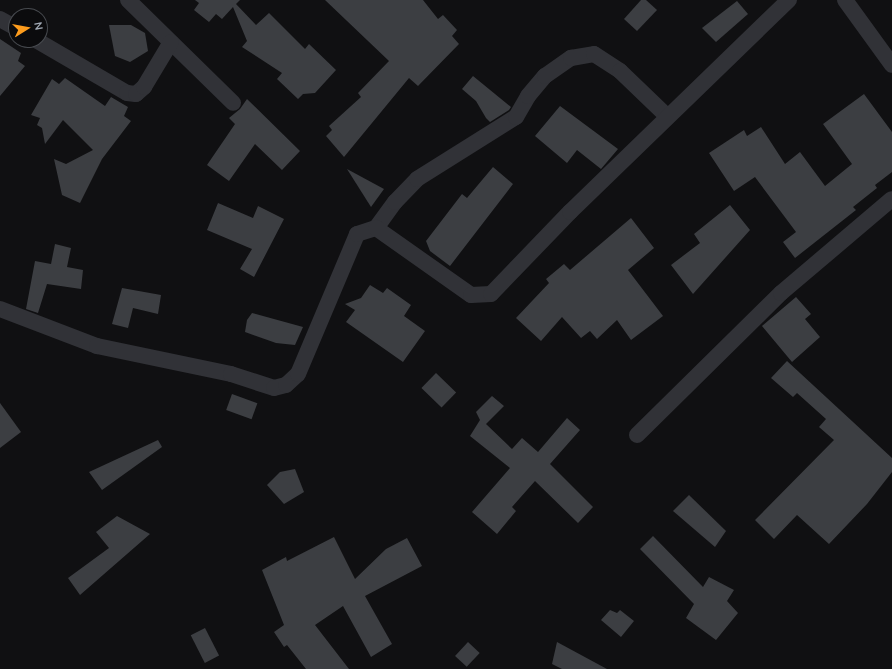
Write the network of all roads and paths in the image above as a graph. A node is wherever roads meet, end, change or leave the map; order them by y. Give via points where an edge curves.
1 (128, 0) edge
2 (789, 0) edge
3 (845, 0) edge
4 (171, 42) junction
5 (48, 47) edge
6 (892, 65) edge
7 (233, 104) dead end
8 (668, 117) junction
9 (892, 199) edge
10 (376, 228) junction
11 (0, 309) edge
12 (637, 436) dead end

1 - 4 street
2 - 8 street
3 - 6 street
4 - 5 street via 144,87 136,94 127,93
4 - 7 street
8 - 10 street via 620,71 594,54 571,58 545,76 528,96 516,117 417,179 395,202
8 - 10 street via 491,294 471,295
9 - 12 street via 781,293
10 - 11 street via 357,234 298,374 282,387 274,388 231,374 97,346

